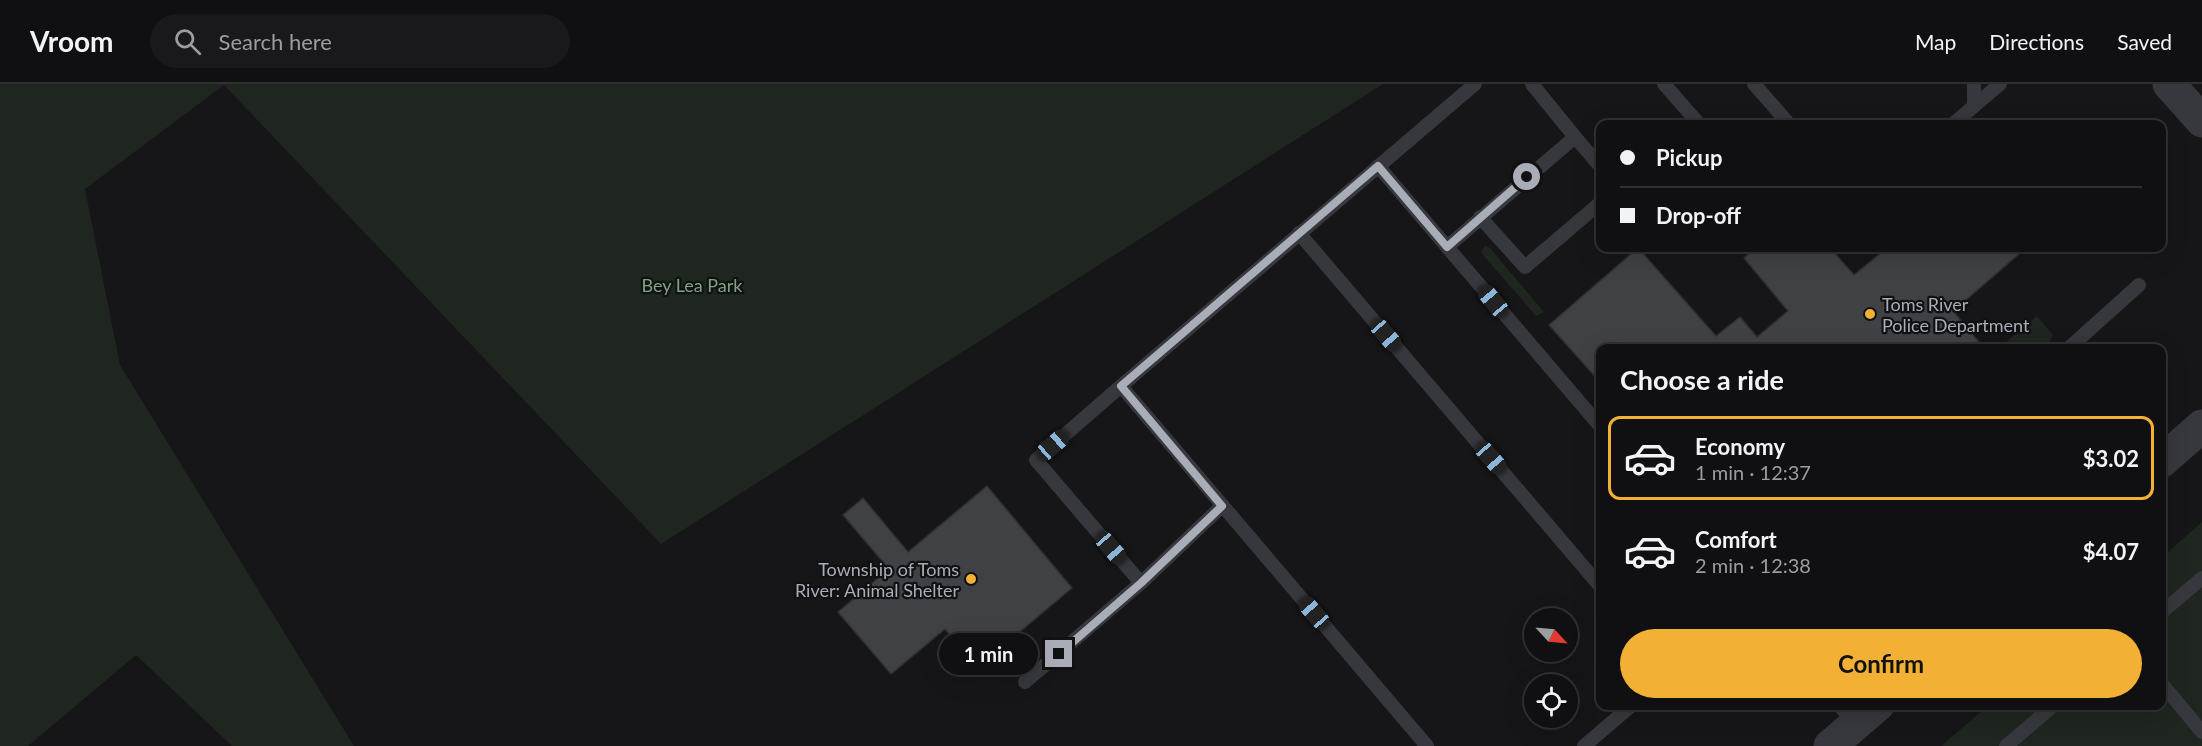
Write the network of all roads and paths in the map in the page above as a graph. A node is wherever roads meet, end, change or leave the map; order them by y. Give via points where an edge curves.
1 (1475, 84) edge
2 (1532, 84) edge
3 (1664, 84) edge
4 (1754, 84) edge
5 (1974, 84) edge
6 (2000, 84) edge
7 (2169, 84) edge
8 (1974, 106) junction
9 (1696, 120) edge
10 (1786, 120) edge
11 (1958, 120) edge
12 (2202, 121) edge
13 (1575, 137) junction
14 (1596, 161) edge
15 (1378, 166) junction
16 (1596, 206) edge
17 (1480, 216) junction
18 (1299, 233) junction
19 (1447, 247) junction
20 (2139, 285) dead end
21 (2073, 344) edge
22 (1121, 386) junction
23 (1596, 421) edge
24 (2202, 426) edge
25 (2166, 458) edge
26 (1222, 506) junction
27 (2202, 578) edge
28 (1596, 581) edge
29 (1141, 583) junction
30 (2166, 609) edge
31 (1025, 682) dead end
32 (2166, 689) edge
33 (1626, 710) edge
34 (2048, 710) edge
35 (1857, 711) edge
36 (2202, 732) edge
37 (1427, 746) edge
38 (1584, 746) edge
39 (1830, 746) edge
40 (2006, 746) edge

1 - 15 lane
2 - 13 lane
3 - 9 lane
4 - 10 lane
5 - 8 lane
6 - 8 lane
7 - 12 street
8 - 11 lane
13 - 14 lane
13 - 17 lane
15 - 18 lane
15 - 19 lane
16 - 17 lane via 1525,267
17 - 19 lane
18 - 22 lane
18 - 28 lane
19 - 23 lane
20 - 21 lane
22 - 26 lane
22 - 29 lane via 1036,460
24 - 25 street
26 - 29 lane
26 - 37 lane
27 - 30 lane
29 - 31 lane
32 - 36 lane
33 - 38 lane
34 - 40 lane
35 - 39 street

